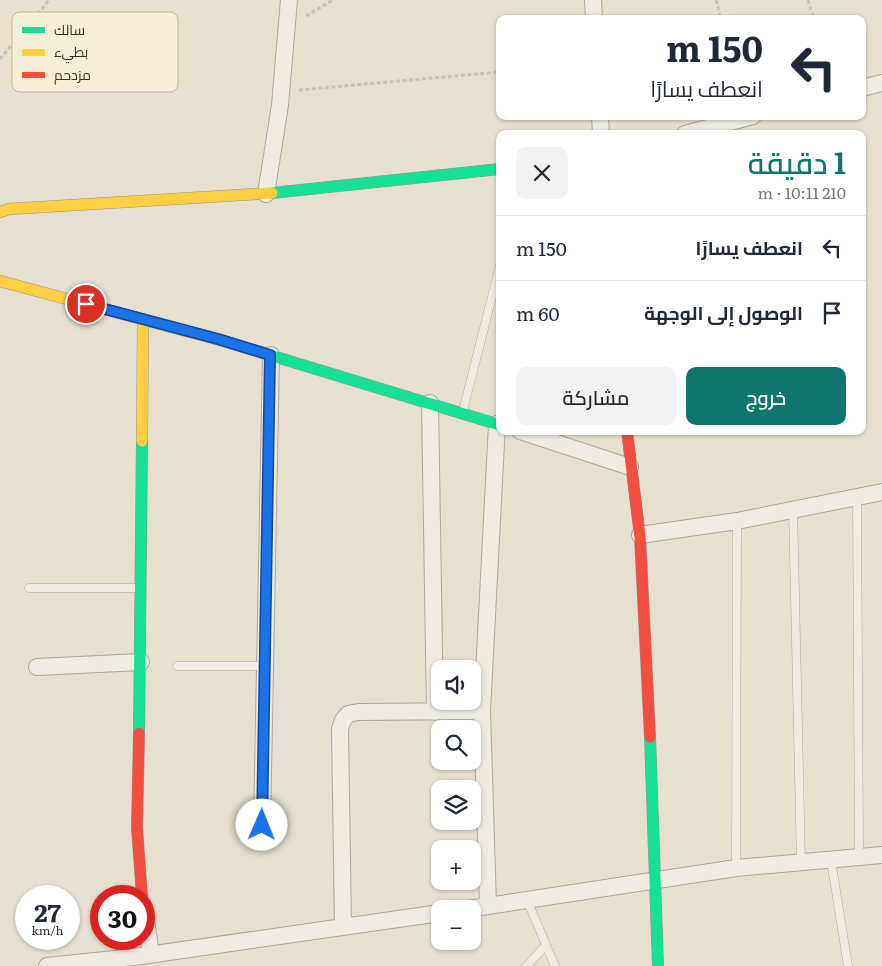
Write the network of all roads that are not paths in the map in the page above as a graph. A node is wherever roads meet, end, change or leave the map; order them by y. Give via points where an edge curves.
1 (289, 0) edge
2 (593, 0) edge
3 (594, 15) edge
4 (882, 83) edge
5 (866, 87) edge
6 (738, 120) edge
7 (700, 130) edge
8 (496, 169) edge
9 (266, 194) junction
10 (0, 212) edge
11 (0, 281) edge
12 (496, 281) edge
13 (142, 319) junction
14 (270, 355) junction
15 (430, 403) junction
16 (462, 413) junction
17 (496, 423) edge
18 (498, 435) edge
19 (532, 435) edge
20 (627, 435) edge
21 (630, 467) junction
22 (882, 492) edge
23 (857, 497) junction
24 (793, 508) junction
25 (737, 521) junction
26 (640, 536) junction
27 (29, 588) dead end
28 (142, 588) junction
29 (140, 662) junction
30 (177, 666) dead end
31 (266, 666) junction
32 (37, 667) dead end
33 (482, 711) junction
34 (435, 712) junction
35 (262, 825) dead end
36 (882, 855) edge
37 (859, 856) junction
38 (831, 860) junction
39 (801, 862) junction
40 (736, 868) junction
41 (653, 881) junction
42 (141, 885) edge
43 (527, 900) junction
44 (488, 906) junction
45 (481, 907) edge
46 (431, 914) edge
47 (343, 927) junction
48 (546, 946) junction
49 (150, 950) edge
50 (151, 954) junction
51 (135, 962) edge
52 (47, 966) edge
53 (527, 966) edge
54 (555, 966) edge
55 (658, 966) edge
56 (848, 966) edge

1 - 9 street via 281,92
2 - 3 street
4 - 5 street
6 - 7 street
8 - 9 street
9 - 10 street
11 - 13 street
12 - 16 lane
13 - 14 street
13 - 28 street
14 - 15 street
14 - 31 street
15 - 16 street
15 - 34 street
16 - 17 street
18 - 33 street
19 - 21 street
20 - 21 street
21 - 26 street
22 - 23 street
23 - 24 street
23 - 37 lane
24 - 25 street
24 - 39 lane
25 - 26 street
25 - 40 lane
26 - 41 street via 648,674
27 - 28 lane
28 - 29 street
29 - 32 street
29 - 42 street via 137,828
30 - 31 lane
31 - 35 street
33 - 34 street
33 - 44 street
34 - 47 street via 358,712 348,714 343,720 340,729
36 - 37 street
37 - 38 street
38 - 39 street
38 - 56 lane
39 - 40 street
40 - 41 street
41 - 43 street
41 - 55 street
43 - 44 street
43 - 48 lane
44 - 45 street
46 - 47 street
47 - 50 street
48 - 53 lane
48 - 54 lane
49 - 50 street
50 - 51 street
51 - 52 street

